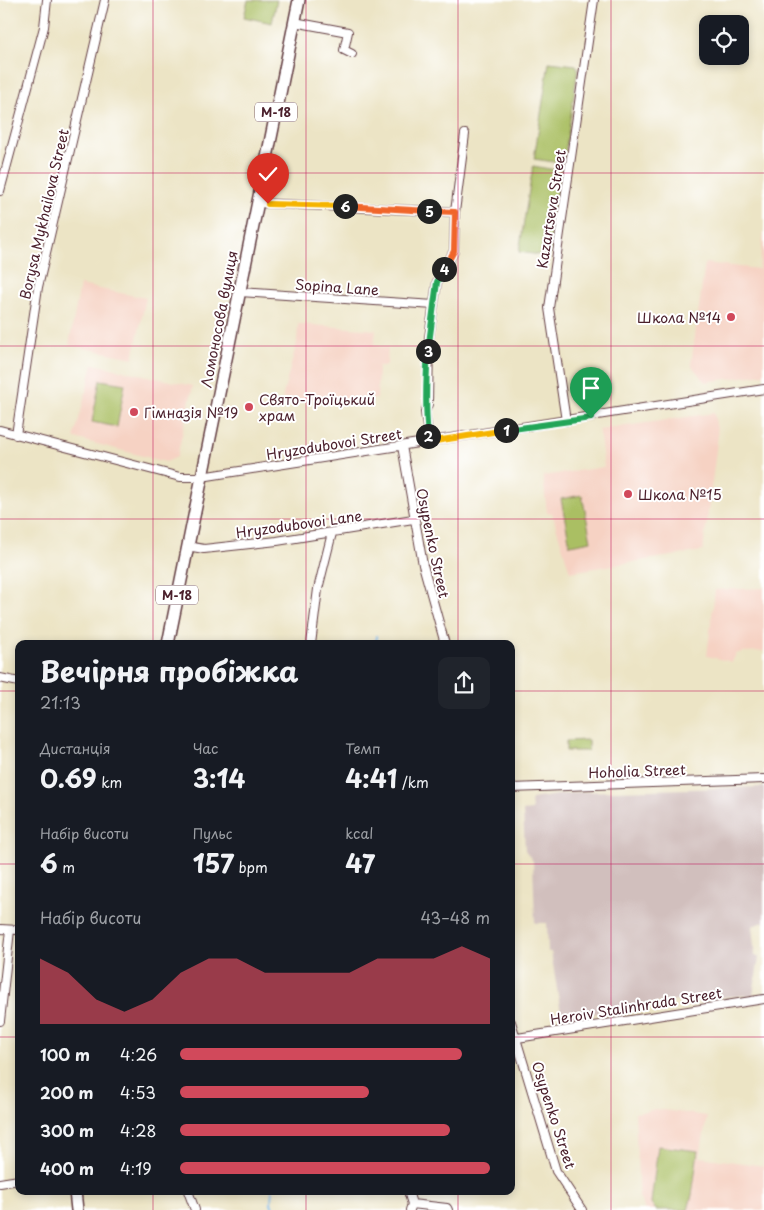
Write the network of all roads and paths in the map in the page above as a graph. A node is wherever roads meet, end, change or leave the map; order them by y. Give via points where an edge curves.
1 (47, 0) edge
2 (105, 0) edge
3 (299, 0) edge
4 (594, 0) edge
5 (294, 22) junction
6 (352, 54) dead end
7 (465, 134) dead end
8 (0, 191) edge
9 (258, 203) junction
10 (455, 212) junction
11 (240, 292) junction
12 (434, 305) junction
13 (764, 389) edge
14 (566, 421) junction
15 (0, 430) edge
16 (16, 435) junction
17 (429, 442) junction
18 (402, 446) junction
19 (201, 477) junction
20 (413, 519) junction
21 (332, 533) junction
22 (187, 546) junction
23 (169, 640) edge
24 (311, 640) edge
25 (444, 640) edge
26 (0, 678) edge
27 (15, 681) edge
28 (764, 779) edge
29 (515, 788) edge
30 (0, 929) edge
31 (10, 930) junction
32 (15, 930) edge
33 (764, 999) edge
34 (0, 1021) edge
35 (515, 1038) edge
36 (515, 1041) edge
37 (15, 1181) edge
38 (0, 1183) edge
39 (75, 1195) edge
40 (189, 1195) edge
41 (411, 1207) edge
42 (77, 1210) edge
43 (195, 1210) edge
44 (448, 1210) edge
45 (582, 1210) edge

1 - 8 street via 44,27
2 - 16 street, Borysa Mykhailova Street via 38,287
3 - 5 highway, Ломоносова вулиця / М-18
4 - 14 street, Kazartseva Street via 549,308
5 - 6 street via 348,32 344,50
5 - 9 highway, Ломоносова вулиця / М-18
7 - 10 street
9 - 10 street
9 - 11 highway, Ломоносова вулиця / М-18
10 - 12 street via 454,251 437,282
11 - 12 street, Sopina Lane
11 - 19 highway, Ломоносова вулиця / М-18
12 - 17 street via 425,412
13 - 14 street, Hryzodubovoi Street
14 - 17 street, Hryzodubovoi Street
15 - 16 street, Hryzodubovoi Street
16 - 19 street, Hryzodubovoi Street via 180,477
17 - 18 street, Hryzodubovoi Street
18 - 19 street, Hryzodubovoi Street
18 - 20 street, Osypenko Street
19 - 22 highway, Ломоносова вулиця / М-18
20 - 21 street, Hryzodubovoi Lane
20 - 25 street, Osypenko Street
21 - 22 street, Hryzodubovoi Lane via 204,549
21 - 24 street via 318,588
22 - 23 highway, Ломоносова вулиця / М-18
26 - 27 street
28 - 29 street, Hoholia Street
30 - 31 street
31 - 32 street
31 - 34 street
33 - 35 street, Heroiv Stalinhrada Street
36 - 45 street, Osypenko Street via 556,1171
37 - 38 street
39 - 42 highway
40 - 43 street
41 - 44 street

